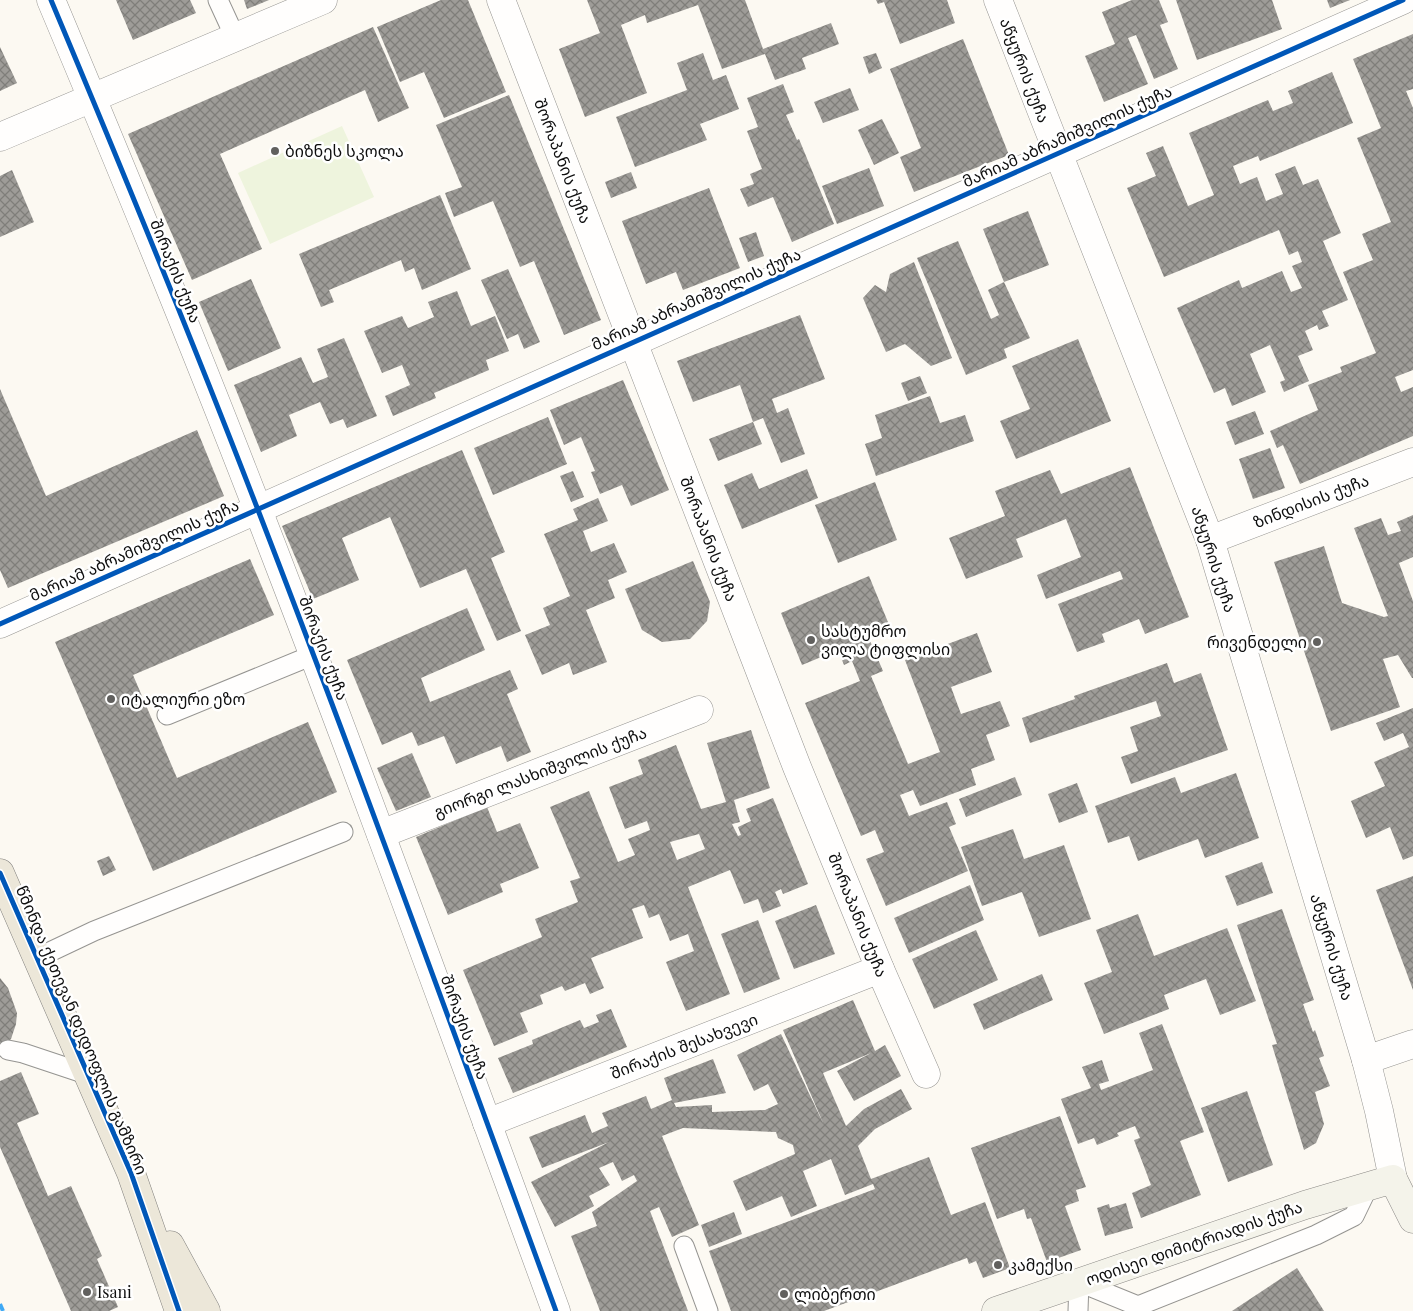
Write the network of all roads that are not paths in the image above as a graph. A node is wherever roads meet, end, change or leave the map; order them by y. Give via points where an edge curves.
1 (51, 0) edge
2 (218, 0) edge
3 (323, 0) edge
4 (501, 0) edge
5 (998, 0) edge
6 (1403, 0) edge
7 (235, 37) junction
8 (92, 98) junction
9 (0, 137) edge
10 (1058, 154) junction
11 (633, 340) junction
12 (1413, 462) edge
13 (258, 509) junction
14 (1210, 540) junction
15 (0, 624) edge
16 (313, 655) junction
17 (699, 710) dead end
18 (167, 715) dead end
19 (344, 832) dead end
20 (381, 834) junction
21 (2, 885) edge
22 (37, 958) junction
23 (880, 969) junction
24 (1413, 1044) edge
25 (8, 1050) dead end
26 (1366, 1060) junction
27 (926, 1074) dead end
28 (88, 1075) junction
29 (487, 1123) junction
30 (131, 1173) junction
31 (1381, 1182) junction
32 (1413, 1219) edge
33 (684, 1246) dead end
34 (1079, 1282) junction
35 (179, 1311) edge
36 (206, 1311) edge
37 (556, 1311) edge
38 (708, 1311) edge
39 (996, 1311) edge
40 (1078, 1311) edge

1 - 8 street, შირაქის ქუჩა
2 - 7 lane
3 - 7 street
4 - 11 street, შორაპანის ქუჩა
5 - 10 street, აწყურის ქუჩა
6 - 10 street, მარიამ აბრამიშვილის ქუჩა
7 - 8 street
8 - 9 street
8 - 13 street, შირაქის ქუჩა
10 - 11 street, მარიამ აბრამიშვილის ქუჩა
10 - 14 street, აწყურის ქუჩა
11 - 13 street, მარიამ აბრამიშვილის ქუჩა
11 - 23 street, შორაპანის ქუჩა
12 - 14 street, ზინდისის ქუჩა
13 - 15 street, მარიამ აბრამიშვილის ქუჩა
13 - 16 street, შირაქის ქუჩა
14 - 26 street, აწყურის ქუჩა
16 - 18 lane
16 - 20 street, შირაქის ქუჩა
17 - 20 street, გიორგი ლასხიშვილის ქუჩა
19 - 22 lane via 94,931
20 - 29 street, შირაქის ქუჩა
21 - 22 main road, წმინდა ქეთევან დედოფლის გამზირი
22 - 28 main road, წმინდა ქეთევან დედოფლის გამზირი
23 - 27 street, შორაპანის ქუჩა
23 - 29 street, შირაქის შესახვევი
24 - 26 street
25 - 28 lane
26 - 31 street, აწყურის ქუჩა via 1379,1111
28 - 30 main road, წმინდა ქეთევან დედოფლის გამზირი
29 - 37 street, შირაქის ქუჩა
30 - 35 main road, წმინდა ქეთევან დედოფლის გამზირი
30 - 36 main road, წმინდა ქეთევან დედოფლის გამზირი
31 - 32 main road, აწყურის ქუჩა
31 - 34 main road, ოდისეი დიმიტრიადის ქუჩა
31 - 34 lane via 1354,1216 1316,1235 1138,1306
33 - 38 lane
34 - 39 main road, ოდისეი დიმიტრიადის ქუჩა
34 - 40 lane

